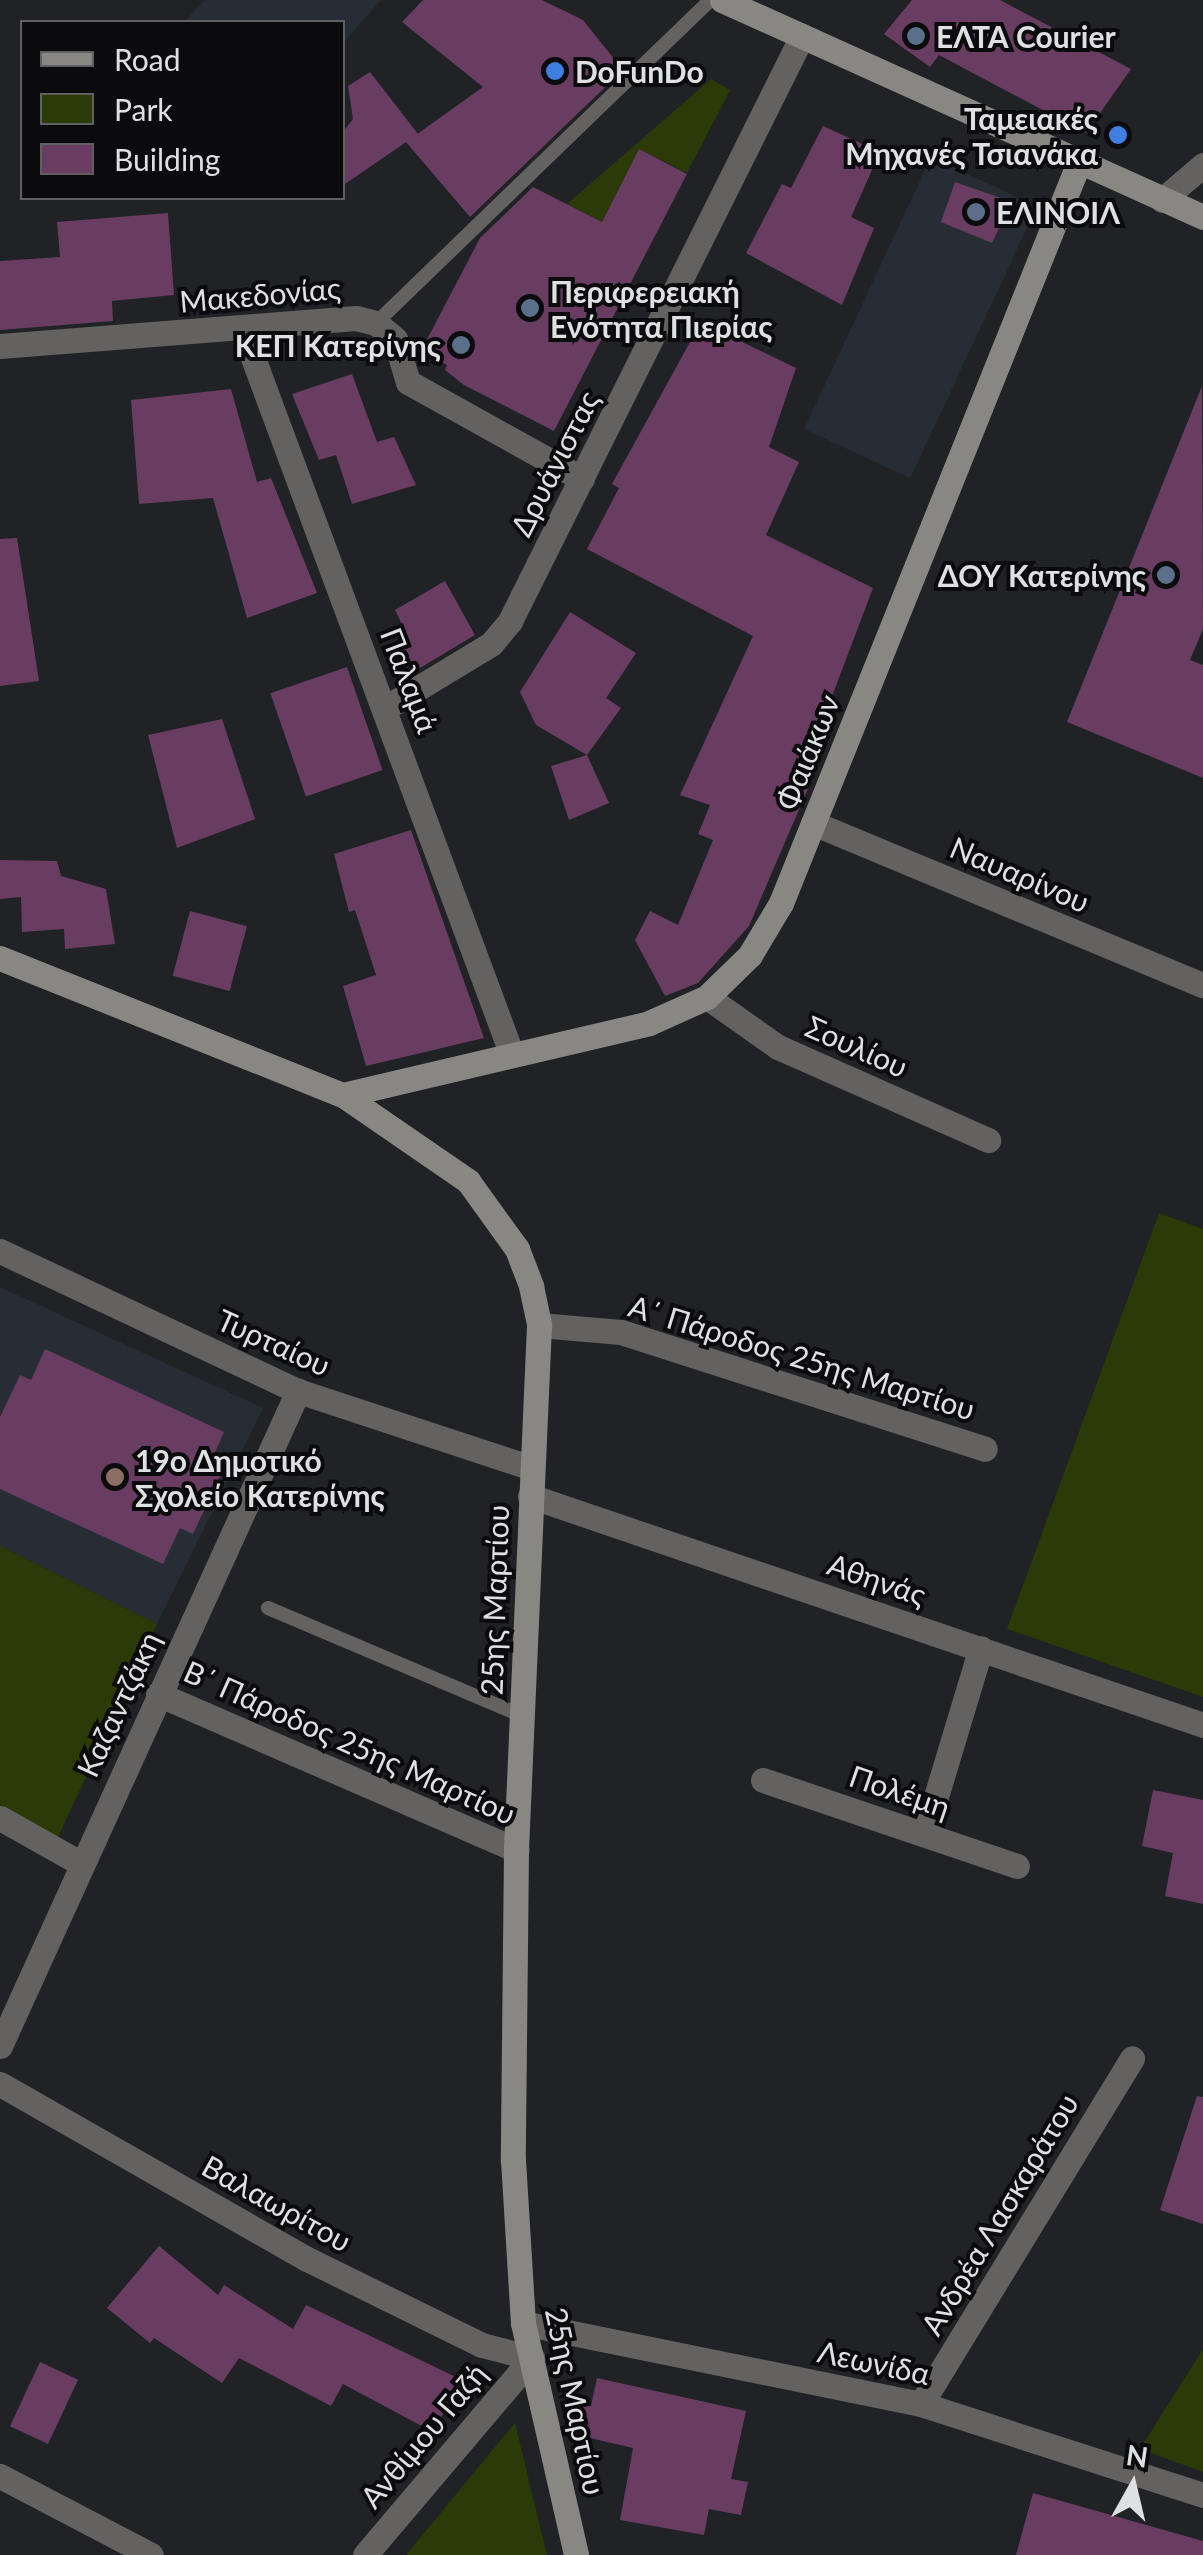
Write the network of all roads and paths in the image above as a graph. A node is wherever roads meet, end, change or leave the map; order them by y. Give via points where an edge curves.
1 (712, 0) edge
2 (722, 0) edge
3 (802, 36) junction
4 (1079, 162) junction
5 (1203, 165) edge
6 (1162, 200) junction
7 (1203, 218) edge
8 (376, 322) junction
9 (243, 330) junction
10 (0, 346) edge
11 (582, 479) junction
12 (387, 706) junction
13 (813, 823) junction
14 (0, 958) edge
15 (1203, 984) edge
16 (707, 997) junction
17 (512, 1055) junction
18 (343, 1095) junction
19 (988, 1140) dead end
20 (0, 1251) edge
21 (539, 1325) junction
22 (298, 1391) junction
23 (986, 1449) dead end
24 (532, 1468) junction
25 (530, 1496) junction
26 (268, 1608) dead end
27 (981, 1648) junction
28 (158, 1694) junction
29 (522, 1716) junction
30 (1203, 1725) edge
31 (763, 1780) dead end
32 (0, 1818) edge
33 (924, 1833) junction
34 (516, 1850) junction
35 (80, 1863) junction
36 (1016, 1866) dead end
37 (0, 2046) edge
38 (1132, 2058) dead end
39 (0, 2084) edge
40 (523, 2323) junction
41 (532, 2358) junction
42 (922, 2404) junction
43 (0, 2476) edge
44 (1203, 2494) edge
45 (150, 2555) edge
46 (365, 2555) edge
47 (576, 2555) edge

1 - 8 lane
2 - 3 street
3 - 4 street
3 - 11 street, Δρυάνιστας
4 - 6 street
4 - 13 street, Φαιάκων
5 - 6 street
6 - 7 street
8 - 9 street, Μακεδονίας via 356,318
8 - 11 street, Μακεδονίας via 394,339 408,382
9 - 10 street, Μακεδονίας
9 - 12 street, Παλαμά
11 - 12 street, Δρυάνιστας via 510,621 491,644
12 - 17 street, Παλαμά
13 - 15 street, Ναυαρίνου
13 - 16 street, Φαιάκων via 781,903 750,955
14 - 18 street, 25ης Μαρτίου
16 - 17 street, Φαιάκων via 649,1023
16 - 19 street, Σουλίου via 778,1046
17 - 18 street, Φαιάκων
18 - 21 street, 25ης Μαρτίου via 468,1181 518,1250
20 - 22 street, Τυρταίου
21 - 23 street, Α΄ Πάροδος 25ης Μαρτίου via 621,1332
21 - 24 street, 25ης Μαρτίου
22 - 24 street, Τυρταίου
22 - 28 street, Καζαντζάκη
24 - 25 street, 25ης Μαρτίου
25 - 27 street, Αθηνάς
25 - 29 street, 25ης Μαρτίου
26 - 29 lane
27 - 30 street, Αθηνάς
27 - 33 street
28 - 34 street, Β΄ Πάροδος 25ης Μαρτίου
28 - 35 street, Καζαντζάκη
29 - 34 street, 25ης Μαρτίου
31 - 33 street, Πολέμη
32 - 35 street
33 - 36 street, Πολέμη
34 - 40 street, 25ης Μαρτίου via 512,2160
35 - 37 street, Καζαντζάκη
38 - 42 street, Ανδρέα Λασκαράτου
39 - 41 street, Βαλαωρίτου via 305,2258 482,2346
40 - 41 street, 25ης Μαρτίου
40 - 42 street, Λεωνίδα
41 - 46 street, Ανθίμου Γαζή
41 - 47 street, 25ης Μαρτίου
42 - 44 street, Λεωνίδα
43 - 45 street

